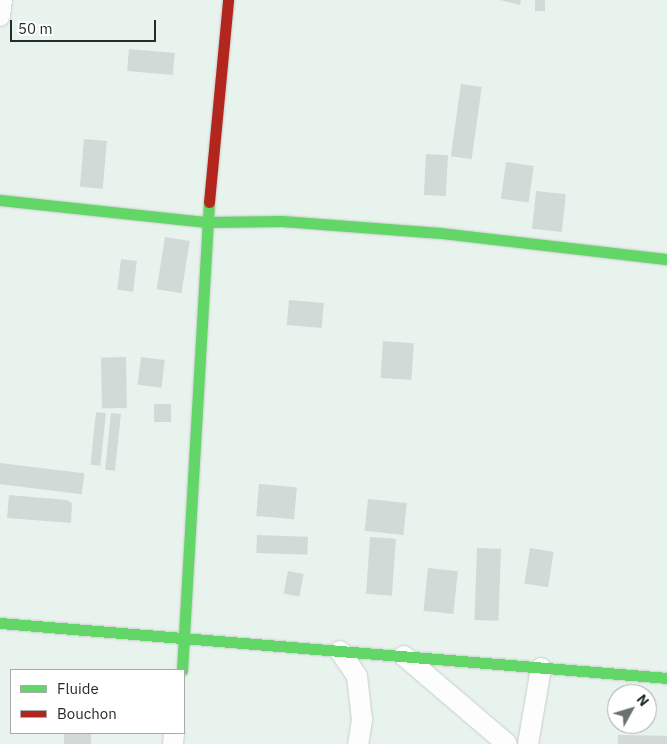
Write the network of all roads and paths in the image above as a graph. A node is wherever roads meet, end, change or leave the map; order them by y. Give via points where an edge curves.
1 (2, 0) edge
2 (228, 0) edge
3 (0, 16) edge
4 (0, 200) edge
5 (208, 222) junction
6 (667, 259) edge
7 (0, 624) edge
8 (186, 637) junction
9 (340, 650) junction
10 (404, 656) junction
11 (541, 668) junction
12 (182, 669) edge
13 (667, 678) edge
14 (358, 744) edge
15 (507, 744) edge
16 (528, 744) edge

1 - 3 street
2 - 5 street
4 - 5 street
5 - 6 street via 282,221 441,233
5 - 8 street
7 - 8 street
8 - 9 street
8 - 12 street
9 - 10 street
9 - 14 street via 357,676 362,720
10 - 11 street
10 - 15 street
11 - 13 street
11 - 16 street

